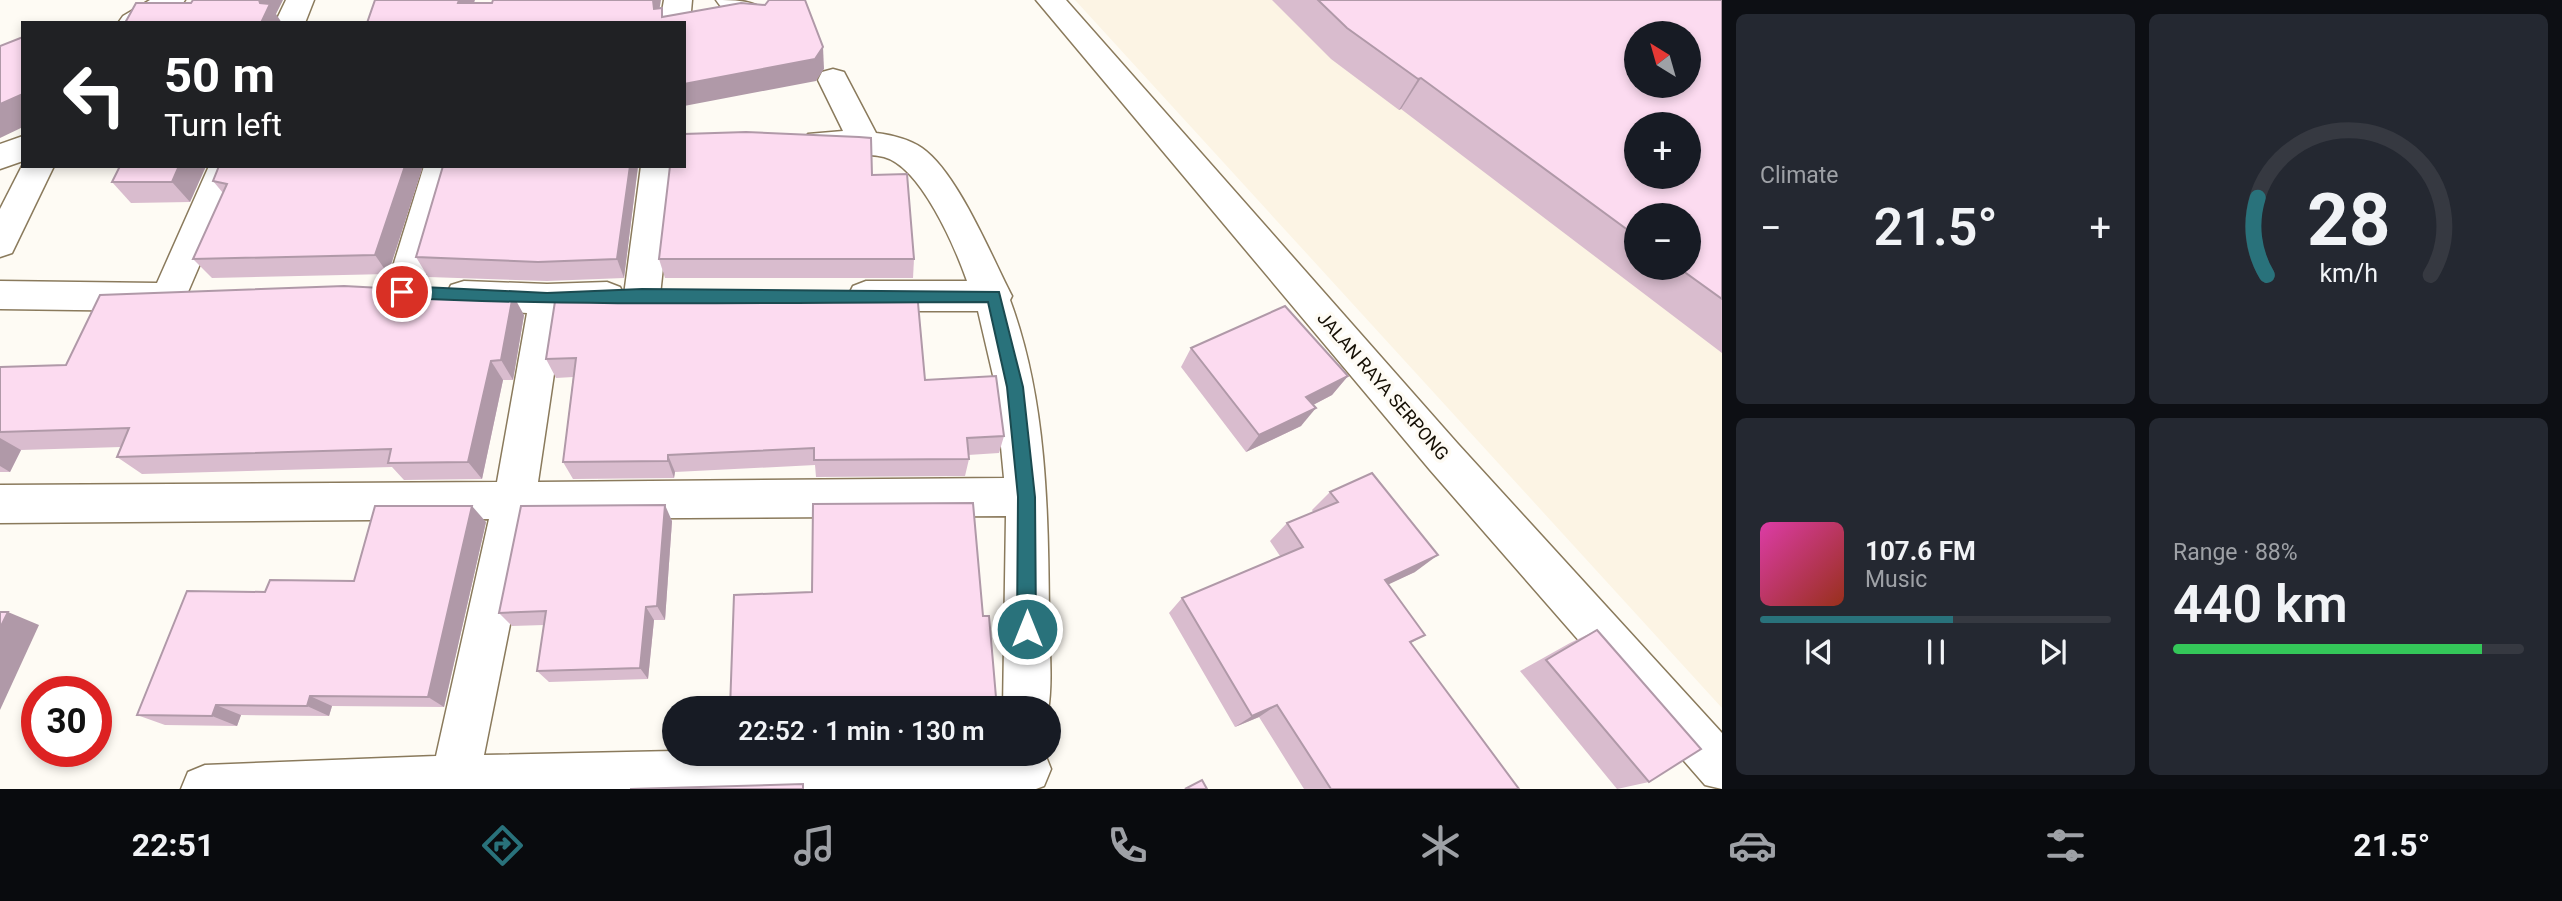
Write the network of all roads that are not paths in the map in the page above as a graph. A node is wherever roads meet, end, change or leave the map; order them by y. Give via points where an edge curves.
1 (171, 0) edge
2 (300, 0) edge
3 (678, 0) edge
4 (730, 0) edge
5 (1050, 0) edge
6 (757, 17) edge
7 (136, 21) edge
8 (290, 21) edge
9 (676, 21) edge
10 (833, 80) dead end
11 (782, 141) edge
12 (866, 144) junction
13 (21, 149) edge
14 (0, 157) edge
15 (37, 168) edge
16 (225, 168) edge
17 (440, 168) edge
18 (659, 168) edge
19 (0, 243) edge
20 (0, 295) edge
21 (210, 295) edge
22 (169, 296) junction
23 (832, 296) edge
24 (994, 296) junction
25 (547, 299) junction
26 (1026, 497) junction
27 (514, 498) junction
28 (0, 504) edge
29 (1027, 696) edge
30 (1722, 768) edge
31 (1027, 771) edge
32 (454, 784) edge
33 (205, 789) edge

1 - 7 street
2 - 8 street
3 - 9 street
4 - 6 street
5 - 30 street, JALAN RAYA SERPONG via 1444,457
10 - 12 street
11 - 12 street
12 - 24 street via 902,151 924,168 966,233
13 - 14 street
15 - 19 street
16 - 22 street
17 - 25 street via 387,291
18 - 25 street via 656,295
20 - 22 street
21 - 22 street
23 - 24 street
24 - 26 street via 1015,387
25 - 27 street
26 - 27 street
26 - 29 street
27 - 28 street
27 - 32 street
31 - 32 street
32 - 33 street

